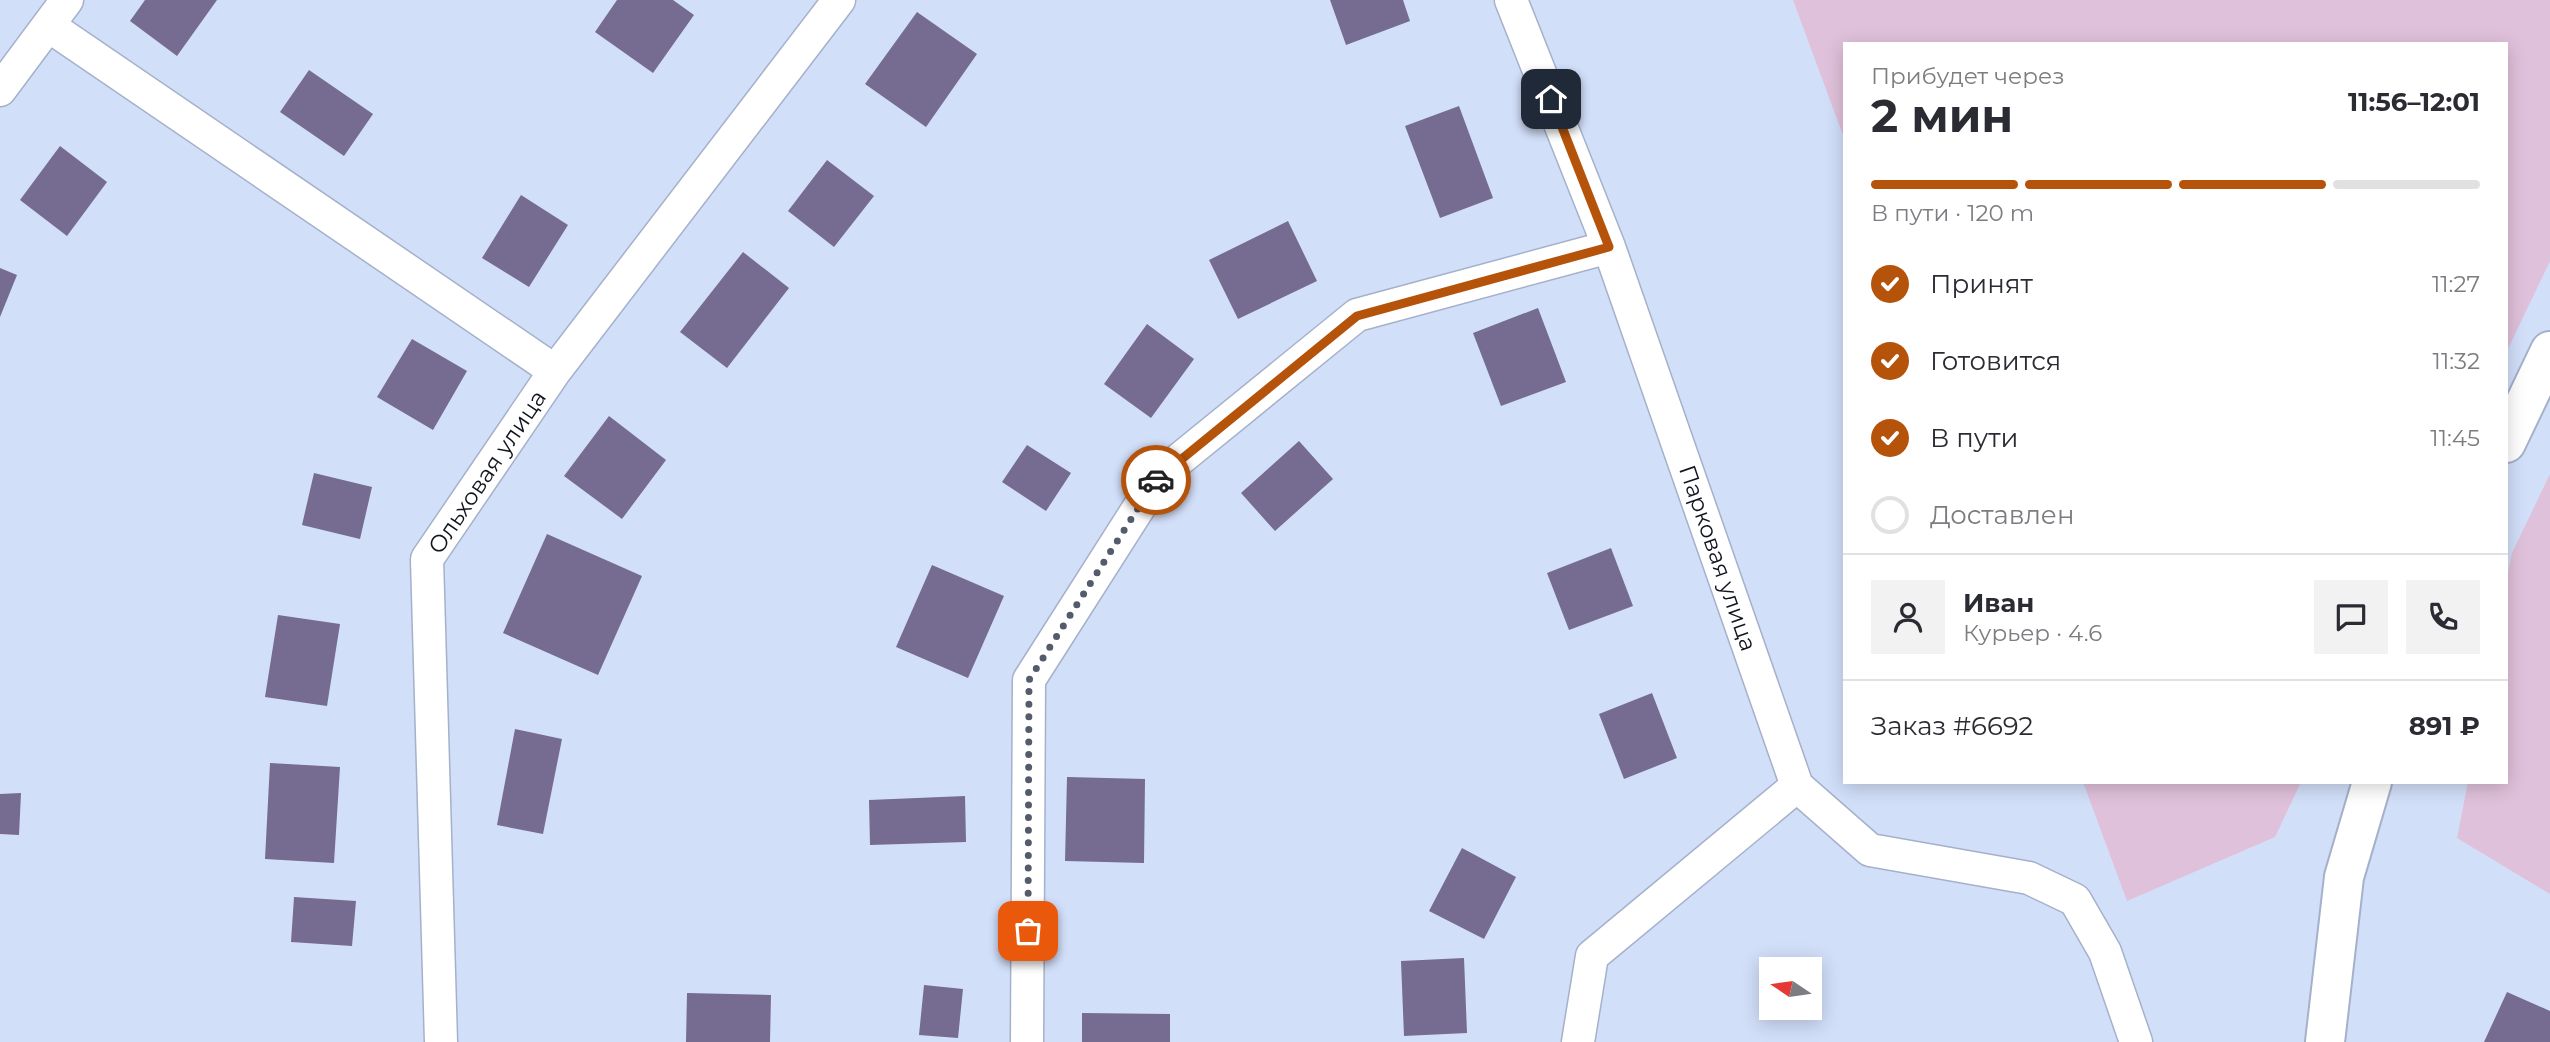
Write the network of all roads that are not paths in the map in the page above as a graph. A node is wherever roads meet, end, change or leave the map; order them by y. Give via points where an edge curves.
1 (67, 0) edge
2 (839, 0) edge
3 (1511, 0) edge
4 (49, 26) junction
5 (0, 90) edge
6 (1609, 247) junction
7 (2550, 351) edge
8 (555, 371) junction
9 (2508, 439) edge
10 (2371, 784) edge
11 (1797, 786) junction
12 (441, 1042) edge
13 (1027, 1042) edge
14 (1578, 1042) edge
15 (2136, 1042) edge
16 (2325, 1042) edge

1 - 4 street
2 - 8 street, Ольховая улица
3 - 6 street, Парковая улица
4 - 5 street
4 - 8 street
6 - 11 street, Парковая улица
6 - 13 street via 1357,316 1159,476 1029,680
7 - 9 street
8 - 12 street, Ольховая улица via 428,558
10 - 16 street via 2344,877
11 - 14 street via 1592,956
11 - 15 street via 1870,850 2029,878 2075,900 2105,952

